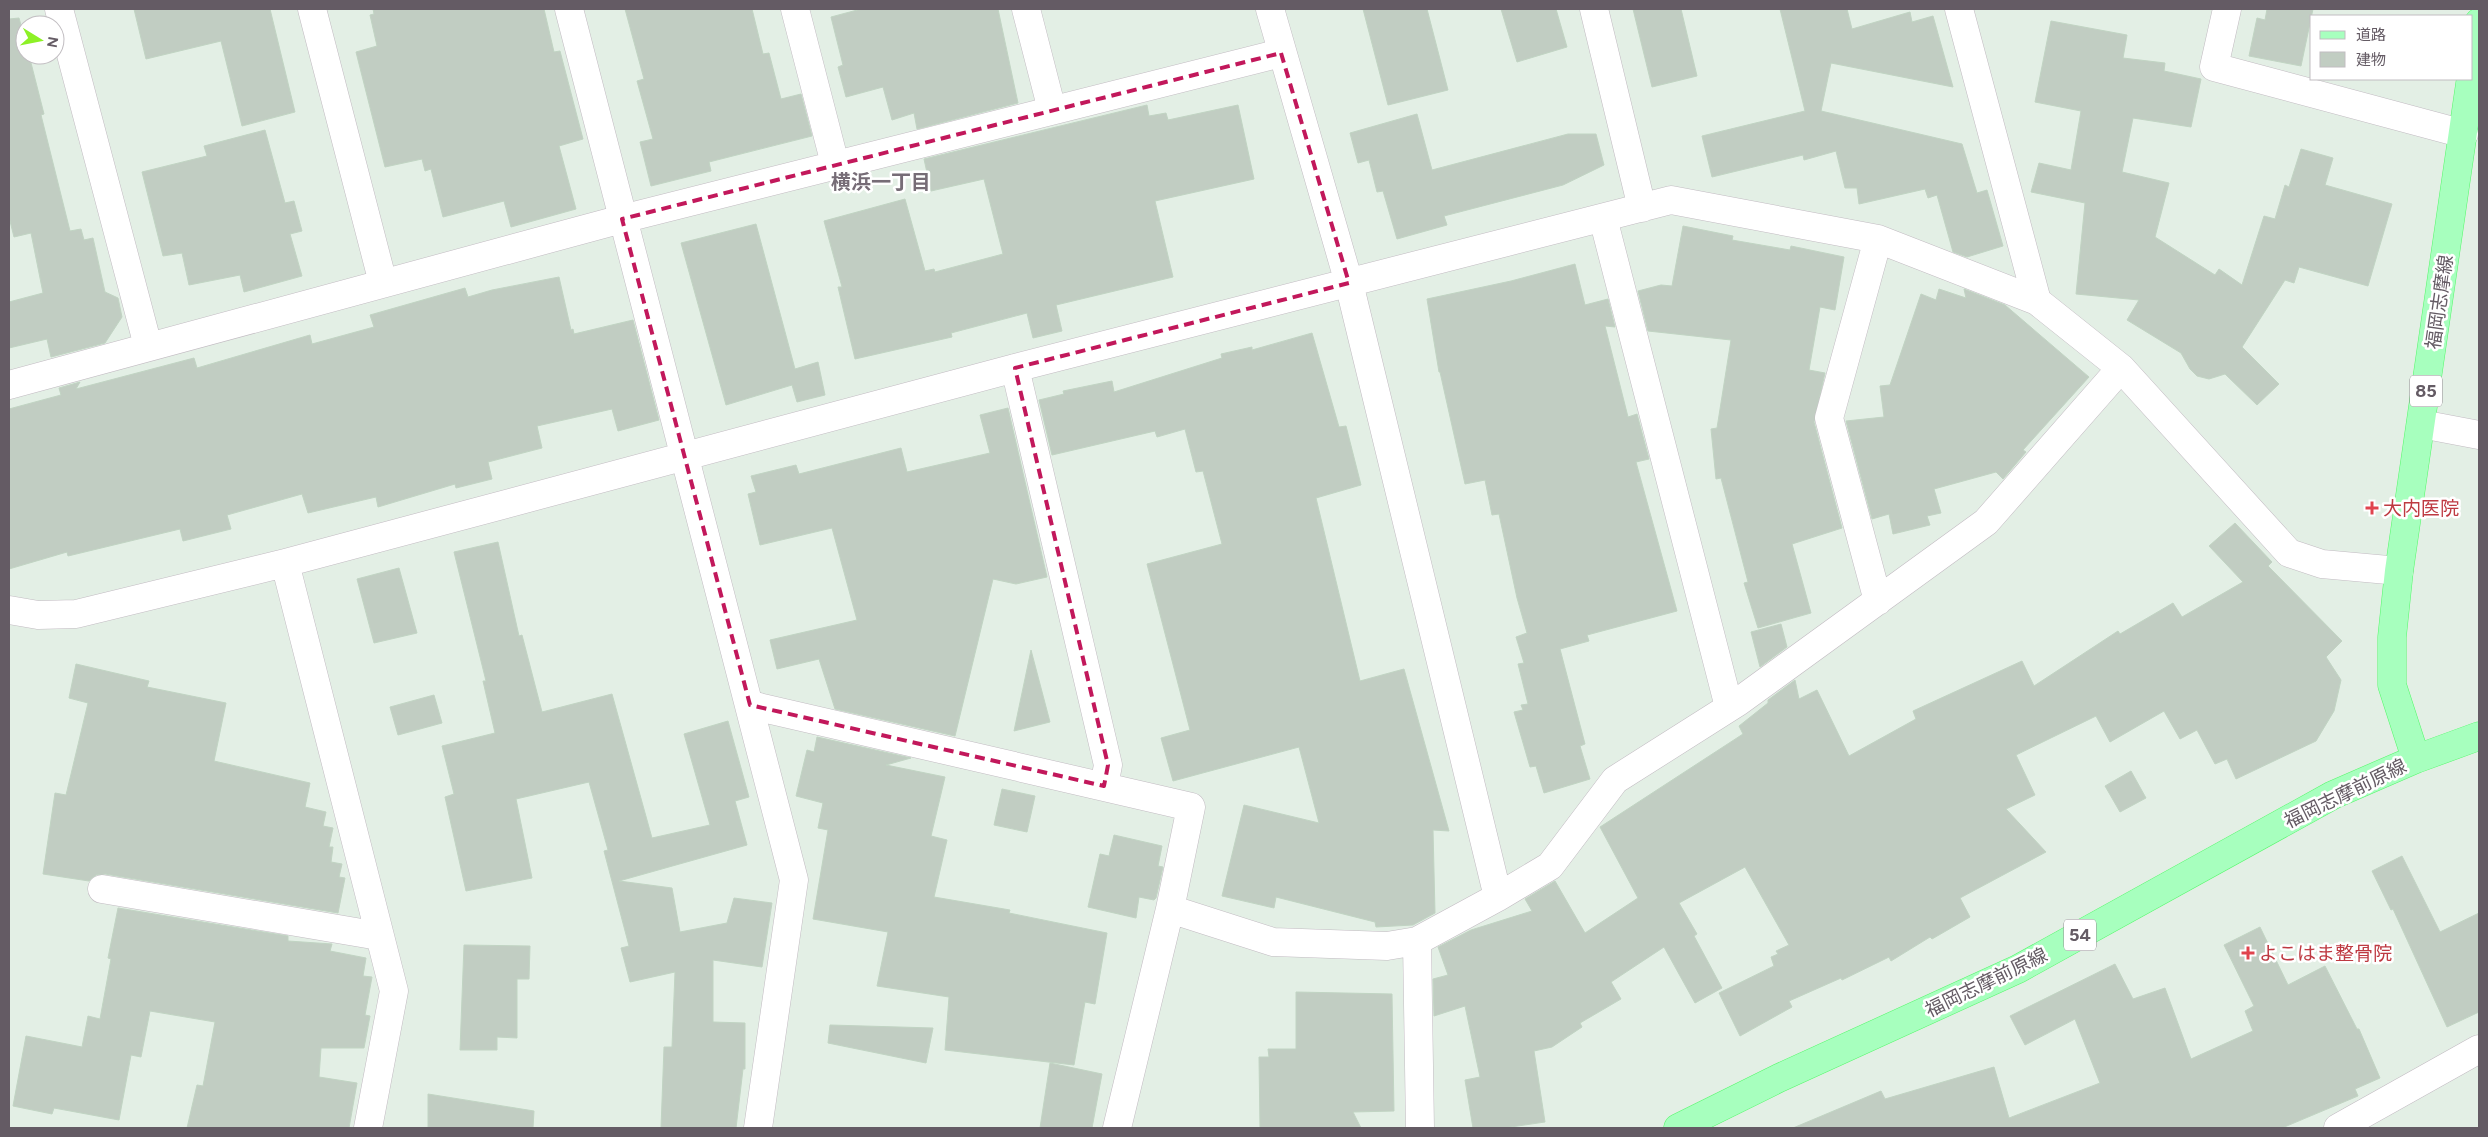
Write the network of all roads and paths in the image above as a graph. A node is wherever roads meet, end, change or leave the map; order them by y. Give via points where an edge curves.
1 (59, 9) edge
2 (312, 9) edge
3 (568, 9) edge
4 (795, 9) edge
5 (1026, 9) edge
6 (1270, 9) edge
7 (1594, 9) edge
8 (1959, 9) edge
9 (2227, 9) edge
10 (2479, 22) edge
11 (1281, 53) junction
12 (2473, 67) edge
13 (2471, 80) edge
14 (1052, 110) junction
15 (2464, 134) junction
16 (835, 164) junction
17 (1642, 208) junction
18 (1603, 218) junction
19 (622, 219) junction
20 (1878, 239) junction
21 (383, 283) junction
22 (1349, 283) junction
23 (2038, 301) junction
24 (148, 346) junction
25 (1015, 368) junction
26 (2121, 368) junction
27 (9, 385) edge
28 (2421, 424) junction
29 (2479, 435) edge
30 (683, 458) junction
31 (284, 563) junction
32 (2399, 571) junction
33 (1878, 601) junction
34 (9, 610) edge
35 (750, 705) junction
36 (1730, 707) junction
37 (2479, 738) edge
38 (2416, 759) junction
39 (1104, 786) junction
40 (102, 889) dead end
41 (1498, 897) junction
42 (1170, 909) junction
43 (379, 936) junction
44 (1417, 941) junction
45 (2479, 1049) edge
46 (368, 1128) edge
47 (758, 1128) edge
48 (1117, 1128) edge
49 (1420, 1128) edge
50 (1678, 1128) edge
51 (2338, 1128) edge

1 - 24 street
2 - 21 street
3 - 19 street
4 - 16 street
5 - 14 street
6 - 11 street
7 - 17 street
8 - 23 street
9 - 15 street via 2214,67
10 - 12 main road, 福岡志摩線 / 85
11 - 14 street
11 - 22 street
13 - 15 main road, 福岡志摩線 / 85
14 - 16 street
15 - 28 main road, 福岡志摩線 / 85
16 - 19 street
17 - 18 street
17 - 20 street via 1671,200
18 - 22 street
18 - 36 street
19 - 21 street
19 - 30 street
20 - 23 street
20 - 33 street via 1829,418
21 - 24 street
22 - 25 street
22 - 41 street
23 - 26 street
24 - 27 street
25 - 30 street
25 - 39 street via 1108,765
26 - 32 street via 2289,553 2322,564
26 - 33 street via 1986,522
28 - 29 street
28 - 32 main road, 福岡志摩線 / 85
30 - 31 street
30 - 35 street
31 - 34 street via 76,614 38,615
31 - 43 street
32 - 38 main road, 福岡志摩線 / 85 via 2392,637 2392,684
33 - 36 street
35 - 39 street
35 - 47 street via 794,880
36 - 41 street via 1615,780 1550,866
37 - 38 main road, 福岡志摩前原線 / 54
38 - 50 main road, 福岡志摩前原線 / 54 via 2333,795 2018,969 1779,1078
39 - 42 street via 1192,807
40 - 43 street
41 - 44 street
42 - 44 street via 1273,942 1387,946
42 - 48 street
43 - 46 street via 394,991
44 - 49 street
45 - 51 street

